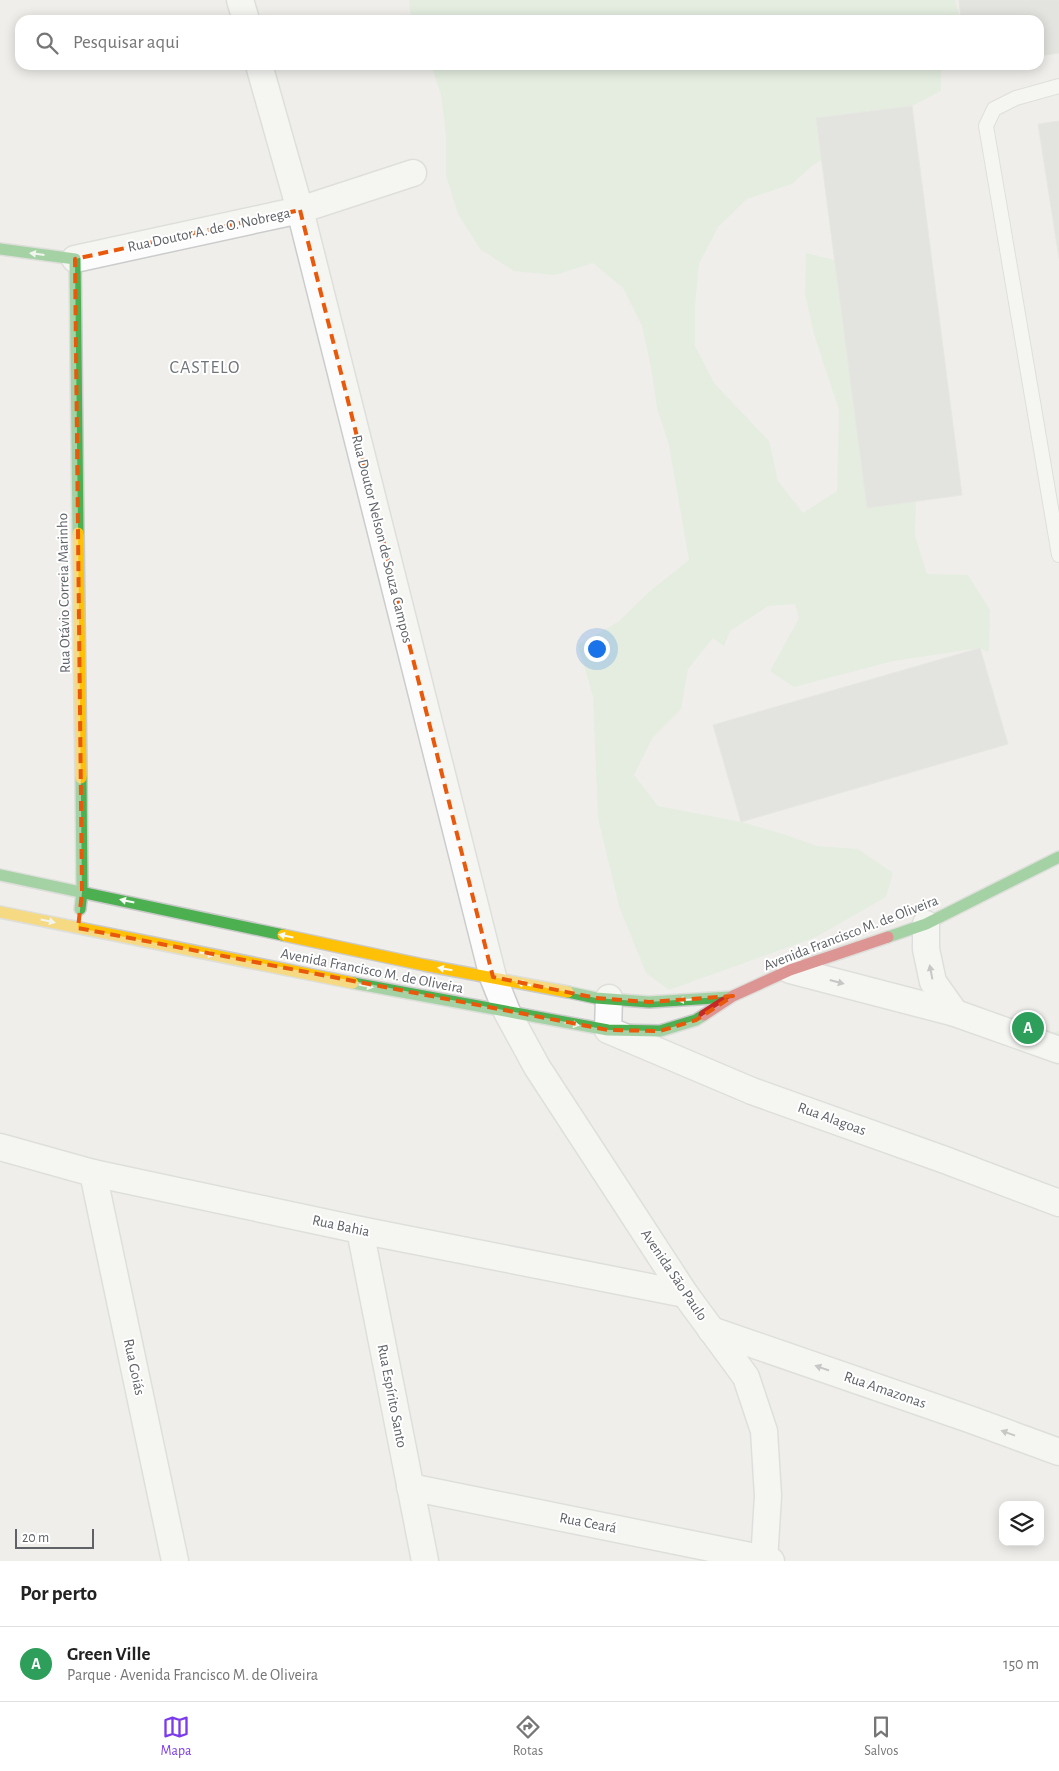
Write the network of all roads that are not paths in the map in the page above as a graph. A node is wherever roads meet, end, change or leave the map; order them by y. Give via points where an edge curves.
1 (240, 0) edge
2 (244, 15) edge
3 (260, 70) edge
4 (1059, 86) edge
5 (413, 173) dead end
6 (300, 210) junction
7 (0, 249) edge
8 (74, 259) junction
9 (1059, 555) edge
10 (1059, 857) edge
11 (0, 876) edge
12 (82, 892) junction
13 (0, 912) edge
14 (926, 924) junction
15 (78, 928) junction
16 (790, 970) junction
17 (493, 977) junction
18 (733, 996) junction
19 (609, 998) junction
20 (507, 1012) junction
21 (956, 1013) junction
22 (608, 1030) junction
23 (1059, 1050) edge
24 (0, 1147) edge
25 (93, 1173) junction
26 (1059, 1203) edge
27 (360, 1230) junction
28 (685, 1294) junction
29 (711, 1330) junction
30 (1057, 1446) edge
31 (410, 1487) junction
32 (767, 1560) edge
33 (175, 1561) edge
34 (425, 1561) edge

1 - 2 street
3 - 6 street, Rua Doutor Nelson de Souza Campos
4 - 9 lane via 1016,98 994,109 986,126
5 - 6 street, Rua Doutor A. de O. Nobrega
6 - 8 street, Rua Doutor A. de O. Nobrega
6 - 17 street, Rua Doutor Nelson de Souza Campos
8 -> 7 street, Rua Doutor A. de O. Nobrega
8 - 12 street, Rua Otávio Correia Marinho
10 - 14 street, Avenida Francisco M. de Oliveira
11 - 12 street, Avenida Francisco M. de Oliveira
12 - 15 street, Rua Otávio Correia Marinho
17 -> 12 street, Avenida Francisco M. de Oliveira
13 -> 15 street, Avenida Francisco M. de Oliveira
14 - 16 street, Avenida Francisco M. de Oliveira
21 -> 14 street via 933,982 926,949
15 -> 20 street, Avenida Francisco M. de Oliveira
16 - 18 street, Avenida Francisco M. de Oliveira
16 -> 21 street
19 -> 17 street, Avenida Francisco M. de Oliveira
17 - 20 street, Rua Doutor Nelson de Souza Campos
18 -> 19 street, Avenida Francisco M. de Oliveira via 648,1002
18 - 22 street, Avenida Francisco M. de Oliveira via 696,1020 660,1031
19 - 22 street
20 -> 22 street, Avenida Francisco M. de Oliveira
20 - 28 street, Avenida São Paulo via 537,1067
21 - 23 street
22 - 26 street, Rua Alagoas via 752,1091
24 - 25 street, Rua Bahia
25 - 27 street, Rua Bahia
25 - 33 street, Rua Goiás
27 - 28 street, Rua Bahia
27 - 31 street, Rua Espírito Santo
28 - 29 street, Avenida São Paulo
30 -> 29 street, Rua Amazonas
29 - 32 street, Avenida São Paulo via 746,1376 764,1431
31 - 32 street, Rua Ceará
31 - 34 street, Rua Espírito Santo

